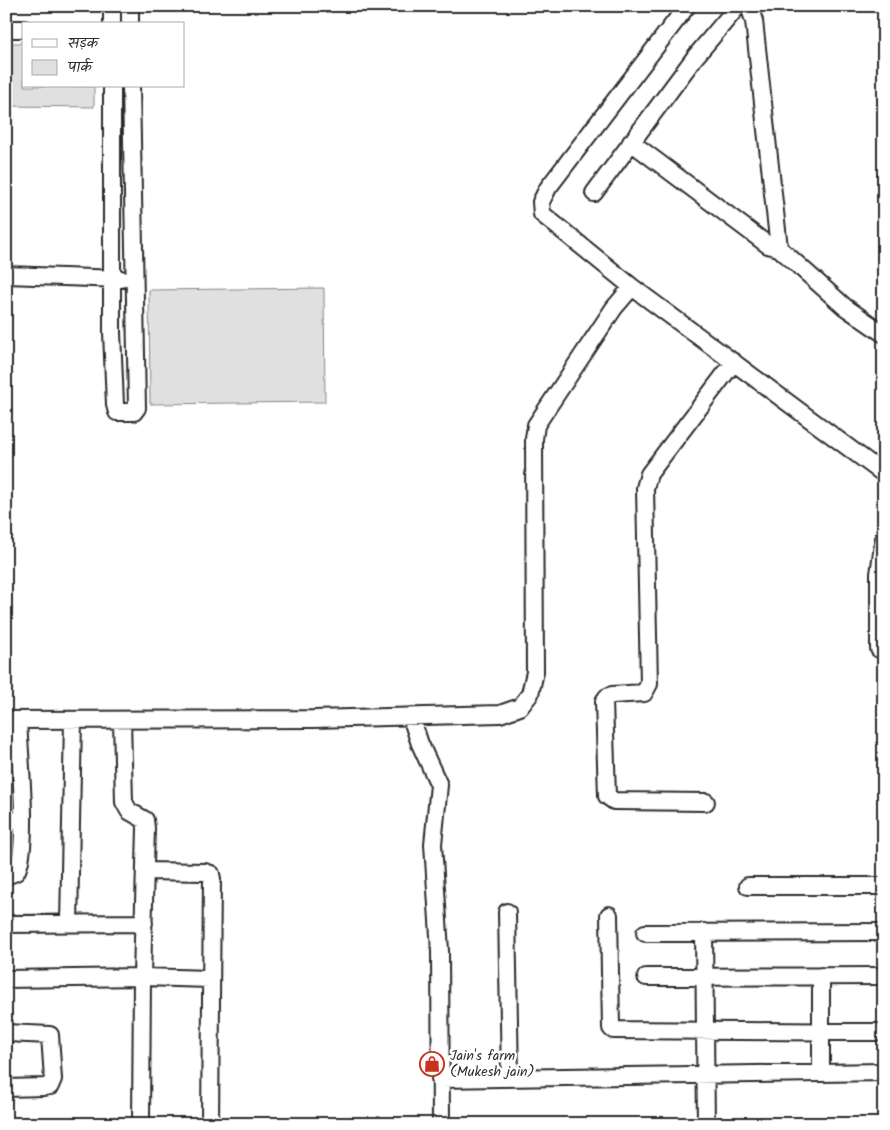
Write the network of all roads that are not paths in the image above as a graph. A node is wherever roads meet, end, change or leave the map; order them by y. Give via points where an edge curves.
1 (112, 6) edge
2 (130, 6) edge
3 (687, 6) edge
4 (738, 6) edge
5 (749, 6) edge
6 (112, 22) edge
7 (130, 22) edge
8 (6, 28) edge
9 (22, 29) edge
10 (112, 88) edge
11 (131, 88) edge
12 (631, 142) junction
13 (594, 193) dead end
14 (779, 248) junction
15 (6, 275) edge
16 (112, 278) junction
17 (134, 279) junction
18 (632, 288) junction
19 (884, 334) edge
20 (734, 362) junction
21 (884, 474) edge
22 (884, 537) edge
23 (879, 649) dead end
24 (411, 717) junction
25 (12, 720) edge
26 (73, 720) junction
27 (122, 720) junction
28 (706, 802) dead end
29 (6, 821) edge
30 (23, 821) junction
31 (145, 872) junction
32 (6, 876) edge
33 (748, 886) dead end
34 (884, 886) edge
35 (507, 912) dead end
36 (609, 915) dead end
37 (144, 923) junction
38 (6, 924) edge
39 (69, 924) junction
40 (704, 932) junction
41 (884, 932) edge
42 (645, 933) dead end
43 (646, 976) dead end
44 (705, 976) junction
45 (822, 976) junction
46 (884, 976) edge
47 (142, 977) junction
48 (6, 979) edge
49 (210, 979) junction
50 (705, 1031) junction
51 (821, 1032) junction
52 (884, 1032) edge
53 (6, 1033) edge
54 (884, 1072) edge
55 (821, 1073) junction
56 (706, 1075) junction
57 (510, 1078) junction
58 (440, 1079) junction
59 (6, 1088) edge
60 (141, 1124) edge
61 (210, 1124) edge
62 (441, 1124) edge
63 (706, 1124) edge

1 - 6 street
2 - 7 street
3 - 18 street via 548,188 540,208 548,221
4 - 12 street
5 - 14 street via 754,21
8 - 9 street
10 - 16 street
11 - 17 street
12 - 13 street
12 - 14 street via 768,245
14 - 19 street via 845,307
15 - 16 street
16 - 17 street
16 - 17 street via 117,412 134,412 137,408
18 - 20 street
18 - 24 street via 614,308 536,425 536,637 535,672 530,694 520,707 500,714
20 - 21 street
20 - 28 street via 649,474 645,488 649,684 644,693 612,695 604,701 609,799
22 - 23 street via 879,574
24 - 27 street
24 - 58 street via 439,785 433,844 440,951
25 - 26 street
25 - 30 street
26 - 27 street
26 - 39 street
27 - 31 street via 124,802 129,812 145,820
29 - 30 street
30 - 32 street via 20,866 16,872
31 - 37 street
31 - 49 street via 211,874
33 - 34 street
35 - 57 street
36 - 50 street via 611,1028 616,1031
37 - 39 street
37 - 47 street
38 - 39 street
40 - 41 street
40 - 42 street
40 - 44 street
43 - 44 street
44 - 45 street
44 - 50 street
45 - 46 street
45 - 51 street
47 - 48 street
47 - 49 street
47 - 60 street
49 - 61 street
50 - 51 street
50 - 56 street
51 - 52 street
51 - 55 street
53 - 59 street via 50,1035 53,1079 50,1086
54 - 55 street
55 - 56 street
56 - 57 street
56 - 63 street
57 - 58 street
58 - 62 street

